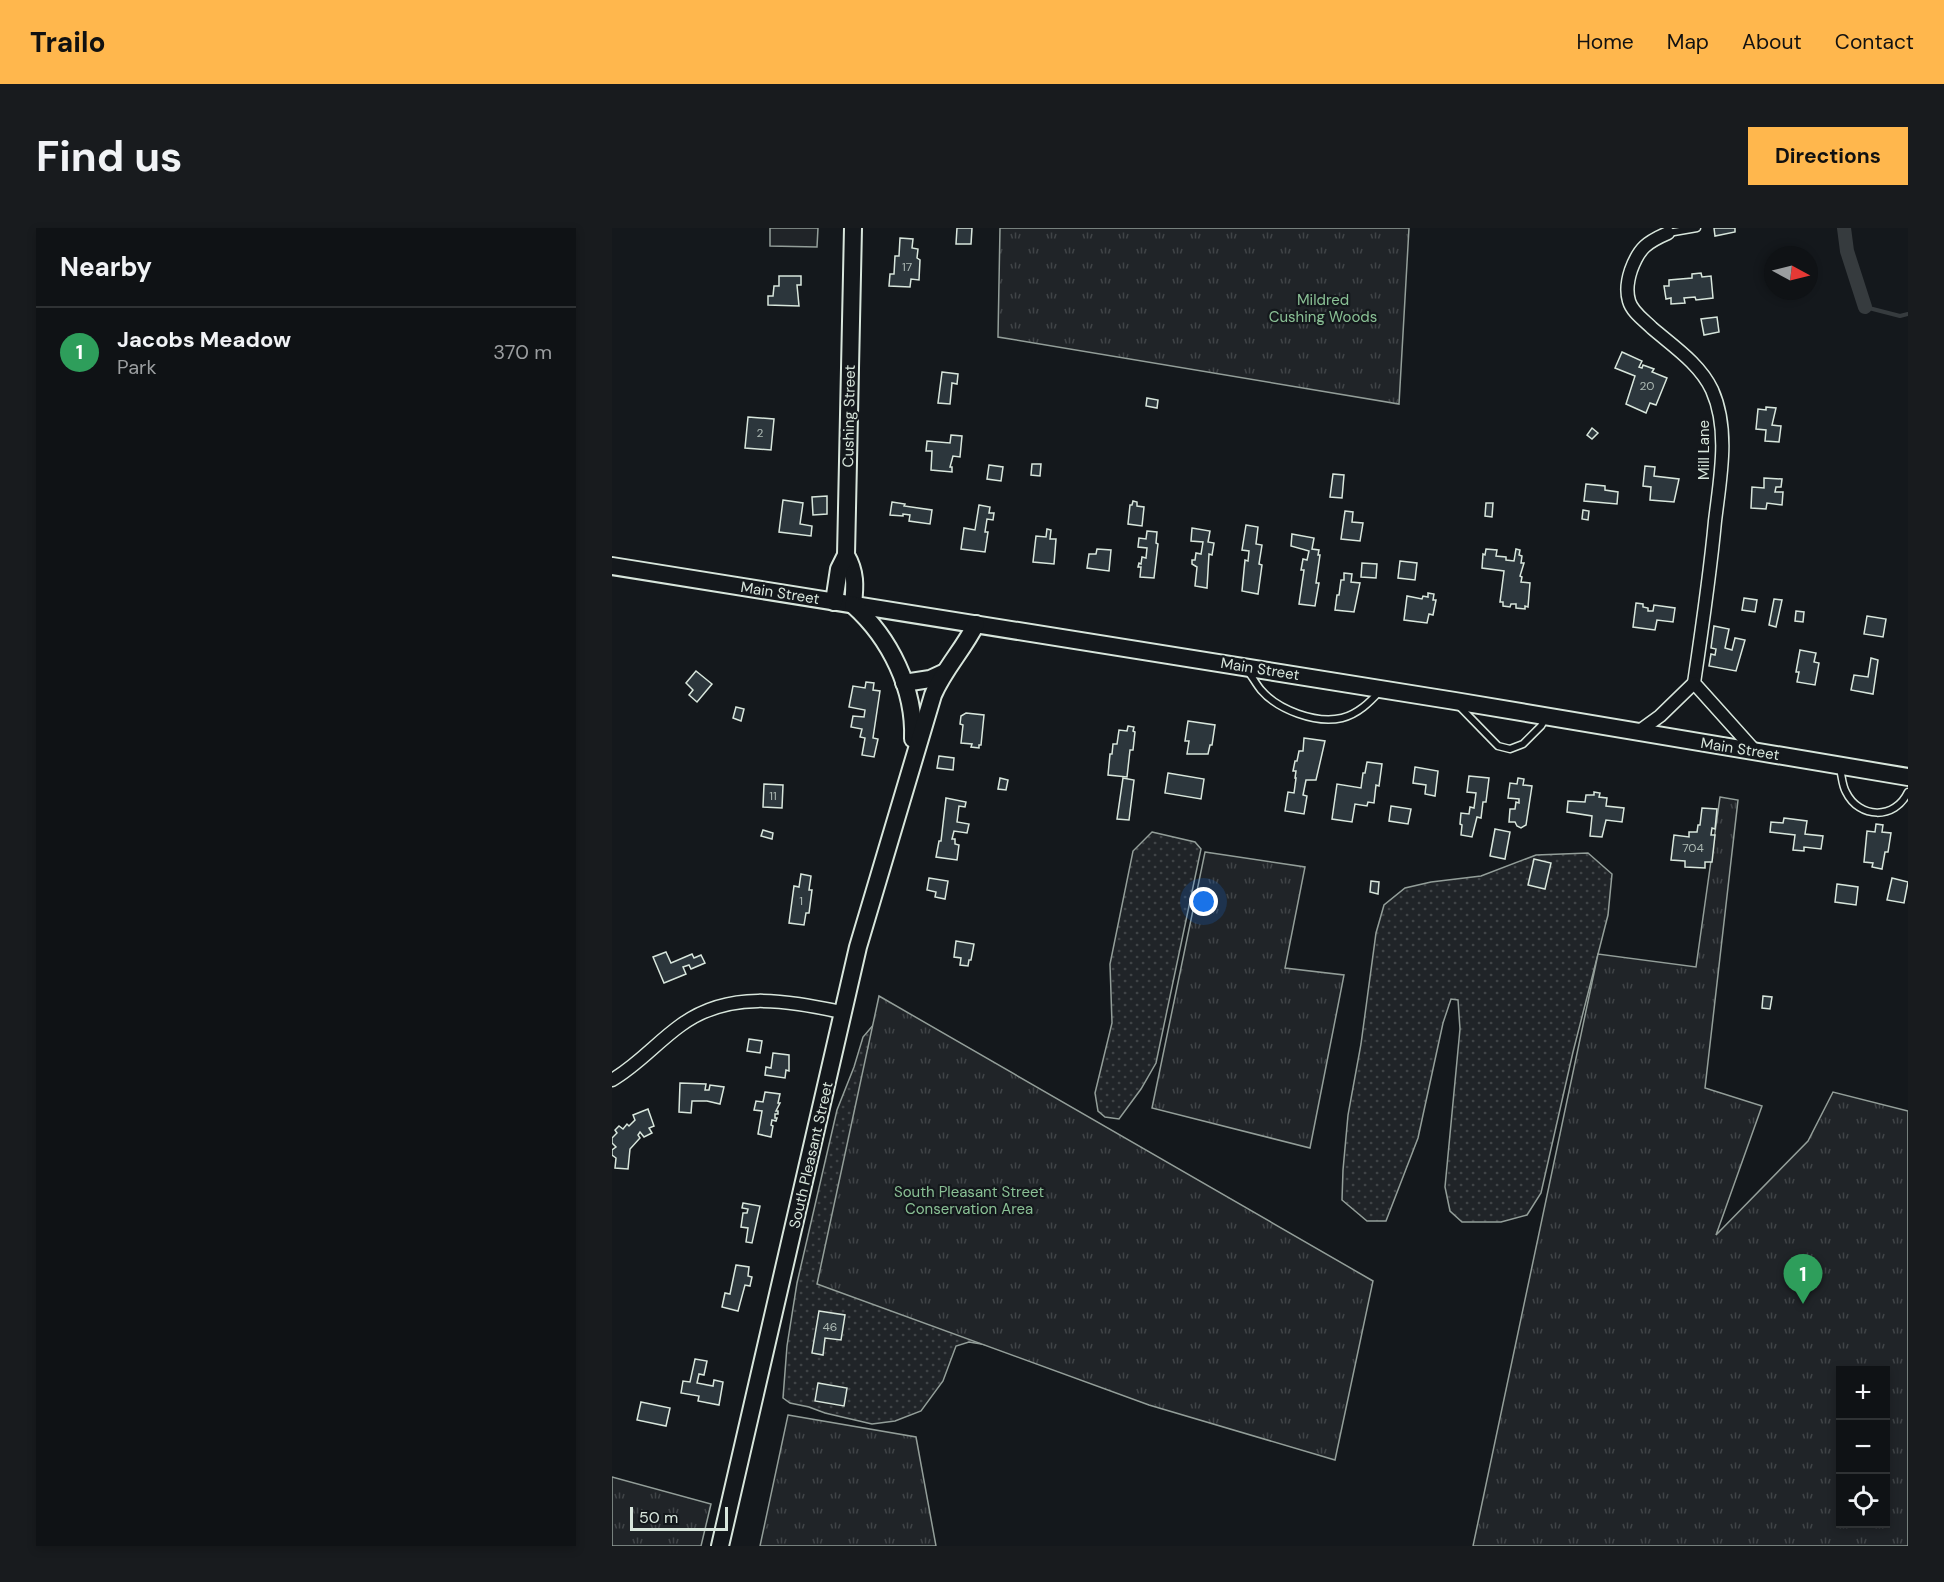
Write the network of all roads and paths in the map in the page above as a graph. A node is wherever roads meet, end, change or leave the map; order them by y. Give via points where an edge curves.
1 (853, 228) edge
2 (1696, 228) edge
3 (1668, 233) joint
4 (846, 555) junction
5 (612, 566) edge
6 (834, 602) junction
7 (853, 605) junction
8 (976, 624) junction
9 (1245, 667) junction
10 (944, 673) junction
11 (904, 682) junction
12 (1694, 683) junction
13 (1382, 689) junction
14 (1455, 700) junction
15 (1546, 716) junction
16 (1638, 732) junction
17 (1755, 751) junction
18 (1840, 765) junction
19 (911, 766) junction
20 (1908, 777) edge
21 (1908, 792) edge
22 (842, 1012) junction
23 (612, 1080) edge
24 (720, 1546) edge

1 - 4 street, Cushing Street
2 - 3 lane
3 - 12 street, Mill Lane via 1651,240 1637,254 1628,279 1628,299 1640,317 1696,367 1712,390 1719,416 1720,477
4 - 6 street, Cushing Street via 839,569
4 - 7 street via 855,585
5 - 6 street, Main Street
6 - 7 street, Main Street
7 - 8 street, Main Street
7 - 11 street, South Pleasant Street via 882,638
8 - 9 street, Main Street
8 - 10 street, South Pleasant Street via 965,647
9 - 13 street, Main Street
9 - 13 lane via 1262,691 1280,705 1318,718 1342,718 1358,712
10 - 11 street
10 - 19 street, South Pleasant Street via 933,695
11 - 19 street, South Pleasant Street via 914,726
12 - 16 street
12 - 17 street
13 - 14 street, Main Street
14 - 15 street, Main Street
14 - 15 lane via 1498,746 1510,749 1522,744
15 - 16 street, Main Street
16 - 17 street, Main Street
17 - 18 street, Main Street
18 - 20 street, Main Street
18 - 21 lane via 1845,791 1858,807 1888,812 1899,807
19 - 22 street, South Pleasant Street via 871,897
22 - 23 street via 776,1000 725,1005 682,1024
22 - 24 street, South Pleasant Street

